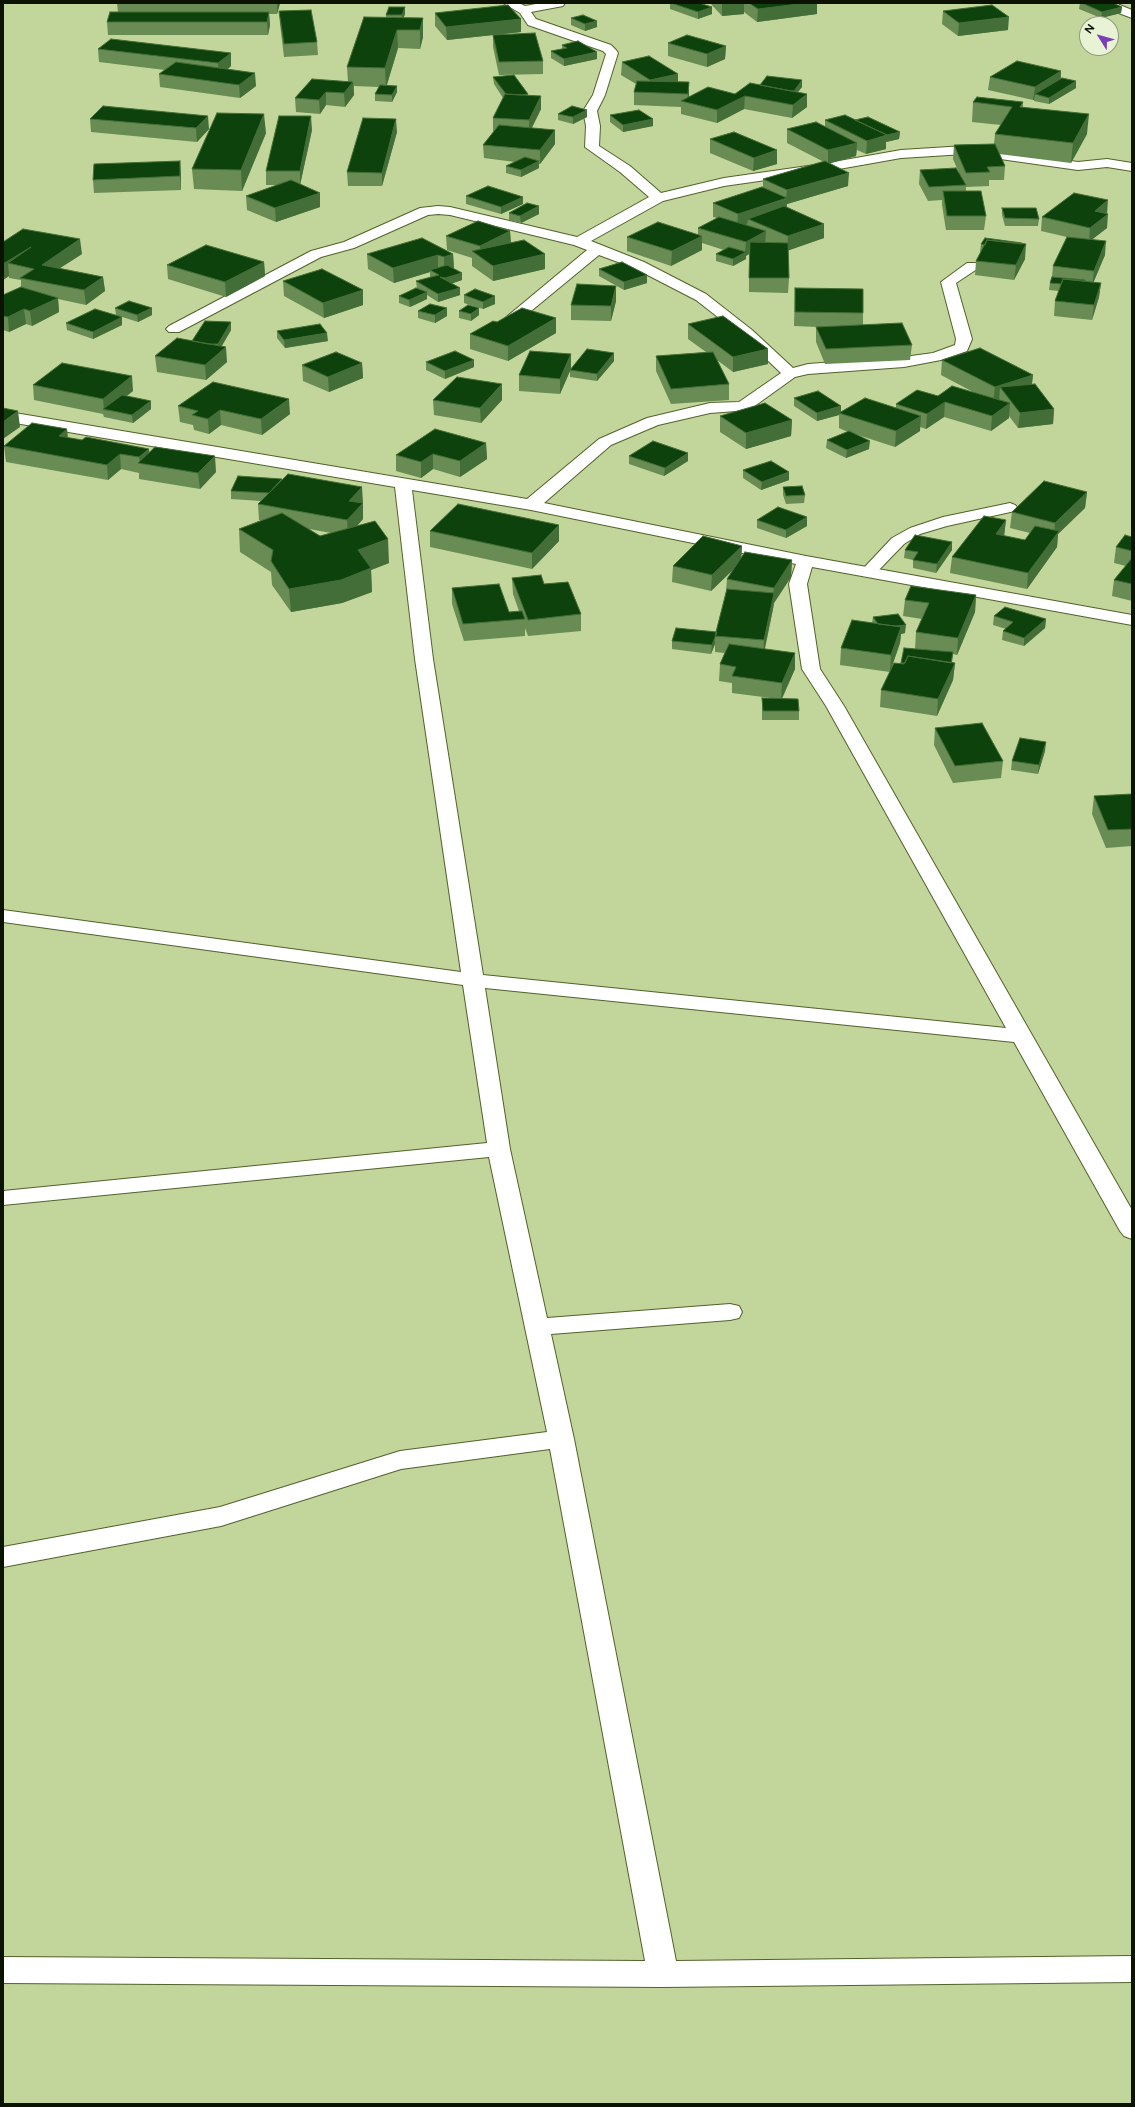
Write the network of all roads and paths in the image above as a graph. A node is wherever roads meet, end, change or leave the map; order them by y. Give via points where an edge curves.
1 (509, 3) edge
2 (559, 3) edge
3 (1104, 3) edge
4 (524, 10) junction
5 (1132, 14) edge
6 (1132, 167) edge
7 (658, 198) junction
8 (579, 242) junction
9 (597, 249) junction
10 (972, 266) dead end
11 (174, 329) dead end
12 (499, 331) edge
13 (790, 373) junction
14 (3, 416) edge
15 (403, 484) junction
16 (531, 505) junction
17 (1010, 508) dead end
18 (806, 561) junction
19 (868, 572) junction
20 (1132, 620) edge
21 (3, 916) edge
22 (474, 980) junction
23 (1022, 1036) junction
24 (499, 1149) junction
25 (3, 1198) edge
26 (1132, 1231) edge
27 (730, 1312) dead end
28 (537, 1327) junction
29 (562, 1439) junction
30 (3, 1558) edge
31 (1132, 1969) edge
32 (3, 1970) edge
33 (663, 1974) junction

1 - 4 street
2 - 4 street
3 - 5 street
4 - 7 street via 532,22 607,48 612,53 599,95 590,111 593,126 592,147 625,169
6 - 7 street via 1107,163 1078,166 965,150 901,154 724,182
7 - 8 street
8 - 9 street
8 - 11 street via 450,211 424,212 349,245 306,258
9 - 12 street
9 - 13 street via 639,265 702,297 747,333
10 - 13 street via 948,282 964,339 962,348 936,357 904,362 808,369
13 - 16 street via 743,407 710,408 653,421 605,442
14 - 15 street
15 - 16 street
15 - 22 street via 424,659
16 - 18 street
17 - 19 lane via 943,522 915,531 898,541
18 - 19 street
18 - 23 street via 798,584 811,669 835,706
19 - 20 street
21 - 22 street
22 - 23 street
22 - 24 street
23 - 26 street
24 - 25 street
24 - 28 street
27 - 28 street
28 - 29 street
29 - 30 street via 400,1460 221,1516
29 - 33 street
31 - 33 street
32 - 33 street

